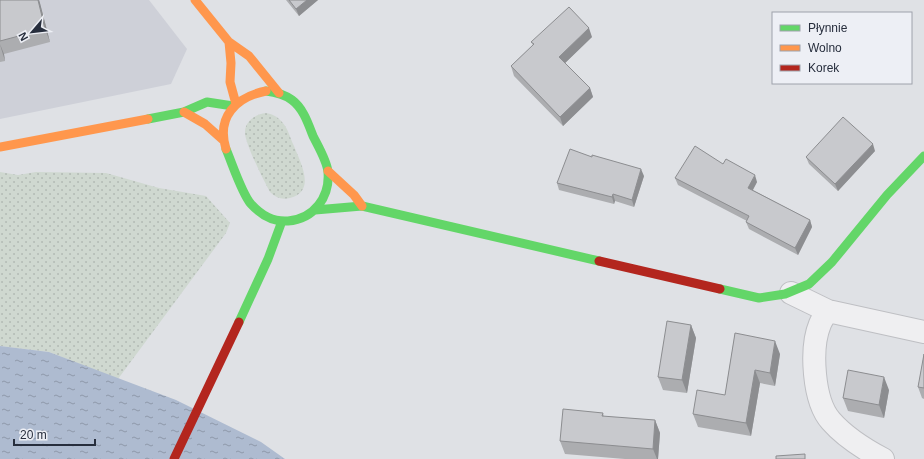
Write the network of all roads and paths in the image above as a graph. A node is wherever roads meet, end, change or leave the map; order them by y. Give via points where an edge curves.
1 (195, 0) edge
2 (229, 42) junction
3 (279, 93) junction
4 (234, 105) junction
5 (184, 112) junction
6 (222, 140) junction
7 (0, 147) edge
8 (924, 156) edge
9 (328, 171) junction
10 (362, 206) junction
11 (315, 210) junction
12 (282, 222) junction
13 (791, 293) junction
14 (828, 311) junction
15 (924, 332) edge
16 (174, 459) edge
17 (883, 459) edge

1 - 2 street
2 - 3 street via 249,56
2 - 4 street via 230,82
3 - 4 street via 256,92
3 - 9 street via 292,100 303,112
4 - 5 street via 212,101
4 - 6 street via 226,116
5 - 6 street via 205,124
5 - 7 street
6 - 12 street via 250,203 260,214
8 - 13 street via 833,261 809,284
9 - 10 street
9 - 11 street via 323,200
10 - 11 street
10 - 13 street via 759,298
11 - 12 street via 295,220
12 - 16 street via 268,259
13 - 14 street
14 - 15 street
14 - 17 street via 820,324 814,372 821,403 830,420 868,451

